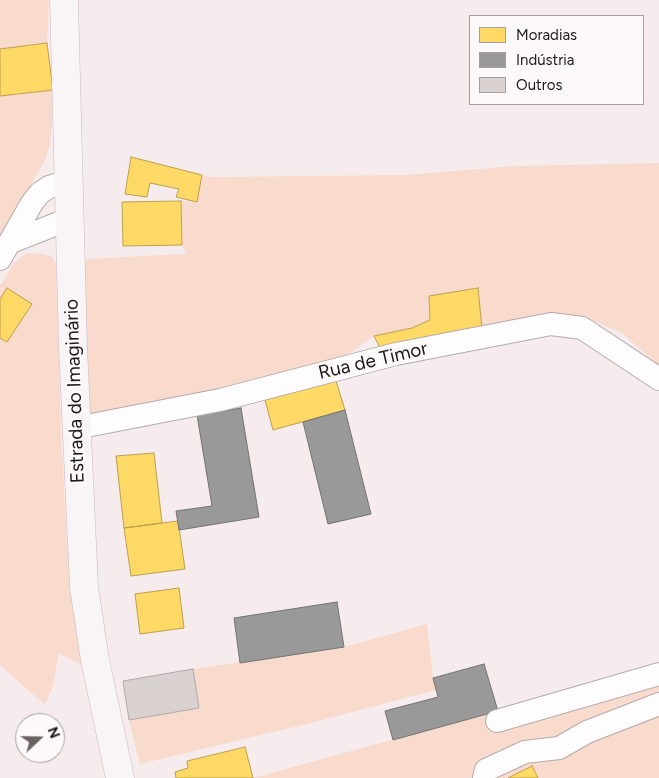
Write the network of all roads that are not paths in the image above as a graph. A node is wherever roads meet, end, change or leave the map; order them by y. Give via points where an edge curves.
1 (64, 0) edge
2 (68, 181) junction
3 (69, 219) junction
4 (5, 250) edge
5 (659, 379) edge
6 (76, 428) junction
7 (659, 674) edge
8 (659, 704) edge
9 (497, 721) dead end
10 (120, 778) edge
11 (484, 778) edge

1 - 2 main road, Estrada do Imaginário
2 - 3 main road, Estrada do Imaginário
2 - 4 street via 40,192
3 - 4 street
3 - 6 main road, Estrada do Imaginário
5 - 6 street, Rua de Timor via 582,328 551,324 396,354 220,400
6 - 10 main road, Estrada do Imaginário via 87,613
7 - 9 street
8 - 11 street via 587,732 559,748 525,752 486,770

